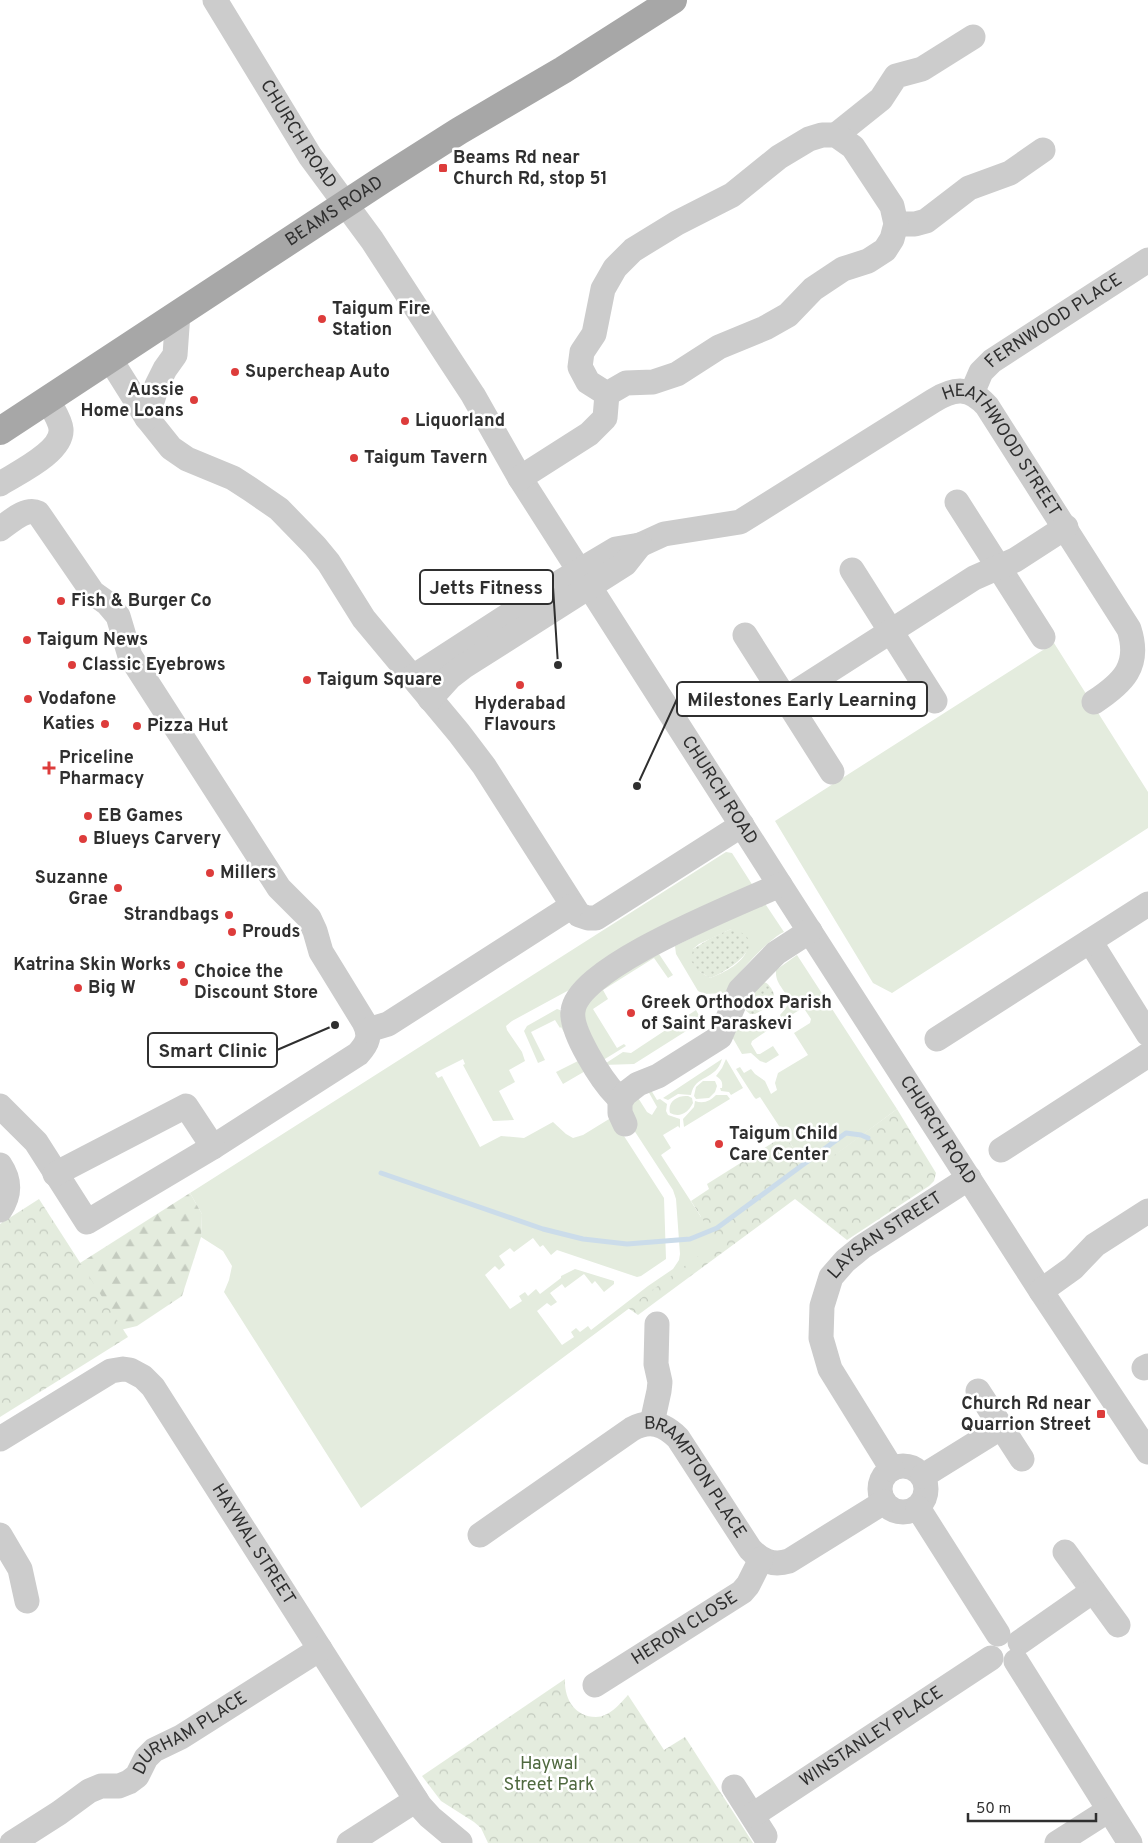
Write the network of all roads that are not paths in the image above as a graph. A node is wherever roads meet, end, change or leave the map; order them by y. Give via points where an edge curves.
1 (215, 0) edge
2 (673, 0) edge
3 (973, 37) dead end
4 (836, 135) junction
5 (1043, 150) dead end
6 (345, 204) junction
7 (896, 224) junction
8 (1148, 260) edge
9 (178, 314) junction
10 (110, 359) junction
11 (972, 393) junction
12 (607, 394) junction
13 (48, 400) junction
14 (147, 418) junction
15 (0, 431) edge
16 (520, 478) junction
17 (0, 484) edge
18 (957, 502) dead end
19 (1066, 527) junction
20 (0, 529) edge
21 (998, 566) junction
22 (852, 570) dead end
23 (585, 578) junction
24 (891, 631) junction
25 (746, 635) dead end
26 (1043, 637) dead end
27 (412, 677) junction
28 (430, 699) junction
29 (785, 699) junction
30 (935, 701) dead end
31 (1094, 702) dead end
32 (832, 772) dead end
33 (742, 825) junction
34 (780, 885) junction
35 (1148, 904) edge
36 (572, 906) junction
37 (810, 931) junction
38 (1090, 941) junction
39 (368, 1030) junction
40 (1148, 1034) edge
41 (937, 1038) dead end
42 (1148, 1055) edge
43 (625, 1094) junction
44 (0, 1106) edge
45 (625, 1124) dead end
46 (213, 1147) junction
47 (1001, 1150) dead end
48 (0, 1165) edge
49 (55, 1174) junction
50 (969, 1178) junction
51 (0, 1210) edge
52 (1148, 1210) edge
53 (1041, 1291) junction
54 (657, 1324) dead end
55 (978, 1391) dead end
56 (652, 1423) junction
57 (1002, 1427) junction
58 (0, 1439) edge
59 (1148, 1452) edge
60 (1022, 1459) dead end
61 (892, 1469) junction
62 (923, 1476) junction
63 (884, 1502) junction
64 (918, 1508) junction
65 (0, 1535) edge
66 (480, 1535) dead end
67 (1065, 1552) dead end
68 (761, 1559) junction
69 (1092, 1591) junction
70 (27, 1602) dead end
71 (1118, 1625) dead end
72 (1011, 1646) junction
73 (320, 1649) junction
74 (595, 1685) dead end
75 (734, 1787) dead end
76 (416, 1800) junction
77 (1109, 1810) junction
78 (460, 1842) edge
79 (12, 1843) edge
80 (349, 1843) edge
81 (1057, 1843) edge
82 (1130, 1843) edge

1 - 6 street, CHURCH ROAD via 310,156
2 - 6 main road, BEAMS ROAD
3 - 4 street via 922,69 896,76 881,98
4 - 7 street via 853,147 892,206
4 - 12 street via 822,134 809,139 779,157 732,195 669,227 633,250 615,268 603,289 594,334 582,352 580,367 588,382
5 - 7 street via 1010,173 969,188 926,221
6 - 9 main road, BEAMS ROAD
6 - 16 street, CHURCH ROAD via 473,395
7 - 12 street via 892,239 884,250 868,261 843,269 813,289 788,315 719,346 677,374 653,382 626,383
8 - 11 street, FERNWOOD PLACE via 992,361 981,372
9 - 10 main road, BEAMS ROAD
9 - 14 street via 175,355 165,369
10 - 13 main road, BEAMS ROAD
10 - 14 street
11 - 19 street, HEATHWOOD STREET via 987,406
11 - 23 street, HEATHWOOD STREET via 954,391 942,396 740,522 664,534 640,545 625,564
12 - 16 street via 604,418 589,434
13 - 15 main road, BEAMS ROAD
13 - 17 street via 61,427 56,444 44,456
14 - 27 street via 179,454 233,478 279,509 329,564 364,619
16 - 23 street, CHURCH ROAD
18 - 21 street
19 - 21 street via 1015,560
19 - 31 street, HEATHWOOD STREET via 1132,638 1129,670 1118,685
20 - 39 street via 27,512 38,513 93,593 115,612 130,656 279,888 309,918 321,952
21 - 24 street
21 - 26 street
22 - 24 street
23 - 27 street via 552,587
23 - 28 street via 450,677
23 - 33 street, CHURCH ROAD
24 - 29 street
24 - 30 street
25 - 29 street
27 - 28 street
28 - 36 street via 484,766
29 - 32 street
33 - 34 street, CHURCH ROAD
33 - 36 street via 596,918 584,917
34 - 37 street, CHURCH ROAD
34 - 43 street via 624,960 602,974 576,999 572,1012 574,1026 594,1065 616,1095
35 - 38 street
36 - 39 street via 384,1026
37 - 43 street via 776,954 740,990 720,1037
37 - 50 street, CHURCH ROAD
38 - 40 street
38 - 41 street
39 - 46 street via 366,1045 358,1054
42 - 47 street
43 - 45 street via 620,1102
44 - 49 street via 36,1142
46 - 49 street via 186,1106
46 - 49 street via 87,1222
48 - 51 street via 8,1187
50 - 53 street, CHURCH ROAD
50 - 61 street, LAYSAN STREET via 845,1261 831,1277 822,1306 822,1338 830,1368
52 - 53 street via 1095,1245 1073,1268
53 - 59 street, CHURCH ROAD
54 - 56 street via 656,1358 660,1382
55 - 57 street
56 - 66 street, BRAMPTON PLACE via 632,1429
56 - 68 street, BRAMPTON PLACE via 668,1428 678,1438 745,1542
57 - 60 street
57 - 62 street
58 - 73 street, HAYWAL STREET via 103,1374 123,1369 143,1377 153,1387
61 - 62 street via 898,1466 912,1468
61 - 63 street via 882,1480 880,1488
62 - 64 street via 926,1496
63 - 64 street via 895,1512 911,1512
63 - 68 street, BRAMPTON PLACE via 789,1561 774,1564
64 - 72 street
65 - 70 street via 20,1569
67 - 69 street
68 - 74 street, HERON CLOSE via 742,1592
69 - 71 street
69 - 72 street
72 - 75 street, WINSTANLEY PLACE via 1012,1664 1000,1665 991,1658 759,1825
72 - 77 street
73 - 76 street, HAYWAL STREET
73 - 79 street, DURHAM PLACE via 154,1750 129,1782 89,1791
76 - 78 street, HAYWAL STREET
76 - 80 street
77 - 81 street
77 - 82 street

